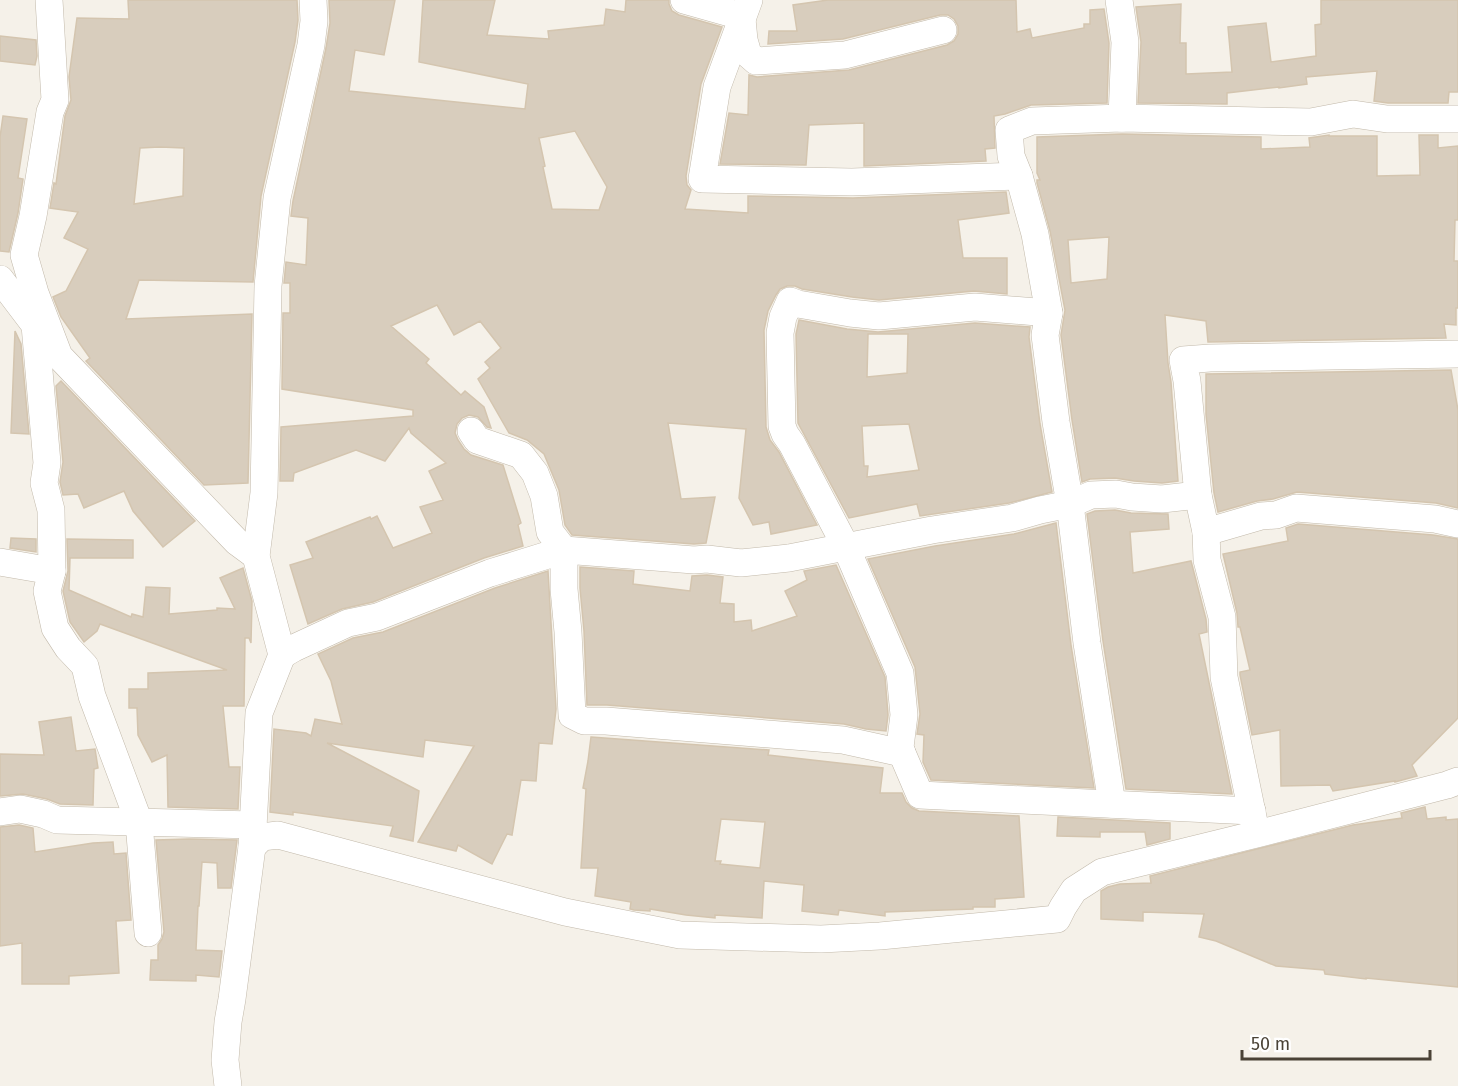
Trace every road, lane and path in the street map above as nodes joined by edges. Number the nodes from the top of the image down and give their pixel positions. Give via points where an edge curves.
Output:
1 (49, 0) edge
2 (313, 0) edge
3 (684, 0) edge
4 (1119, 0) edge
5 (746, 9) edge
6 (943, 30) dead end
7 (1122, 118) junction
8 (1458, 119) edge
9 (1019, 176) junction
10 (0, 279) edge
11 (1049, 313) junction
12 (43, 328) junction
13 (1458, 354) edge
14 (471, 431) dead end
15 (1198, 495) junction
16 (1070, 504) junction
17 (1458, 524) edge
18 (1206, 532) junction
19 (846, 547) junction
20 (564, 550) junction
21 (256, 555) junction
22 (0, 562) edge
23 (52, 571) junction
24 (282, 655) junction
25 (902, 753) junction
26 (1458, 781) edge
27 (1112, 804) junction
28 (0, 812) edge
29 (139, 822) junction
30 (1254, 823) junction
31 (252, 836) junction
32 (148, 933) dead end
33 (228, 1086) edge

1 - 12 street via 55,100 24,255
2 - 21 street via 311,45 277,198 269,275 264,493
3 - 5 street via 730,12
4 - 7 street via 1125,42
5 - 6 street via 744,40 748,54 756,61 844,55
5 - 9 street via 717,87 702,179 852,182
7 - 8 street via 1311,122 1353,114
7 - 9 street via 1032,122 1009,130 1011,156
9 - 11 street via 1035,234
10 - 12 street
11 - 16 street via 1045,335
11 - 19 street via 975,307 879,316 790,301 780,333 782,426
12 - 21 street via 59,356 237,542
12 - 23 street via 47,463 44,483 51,510
13 - 15 street via 1183,360
14 - 20 street via 477,440 521,455 535,473 544,496 550,532
15 - 16 street via 1162,499 1090,495
15 - 18 street
16 - 19 street
16 - 27 street
17 - 18 street via 1296,508
18 - 30 street via 1208,560 1222,617 1224,677
19 - 20 street via 741,563
19 - 25 street via 900,673
20 - 24 street via 490,573 377,617 348,623
20 - 25 street via 572,715 584,721 843,740
21 - 24 street
22 - 23 street
23 - 29 street via 47,591 56,628 85,666 92,696
24 - 31 street via 259,713
25 - 27 street via 920,795
26 - 30 street
27 - 30 street
28 - 29 street via 20,809 57,820
29 - 31 street
29 - 32 street
30 - 31 street via 1102,872 1074,890 1057,919 822,939 680,935 565,912 278,835
31 - 33 street via 228,1022

